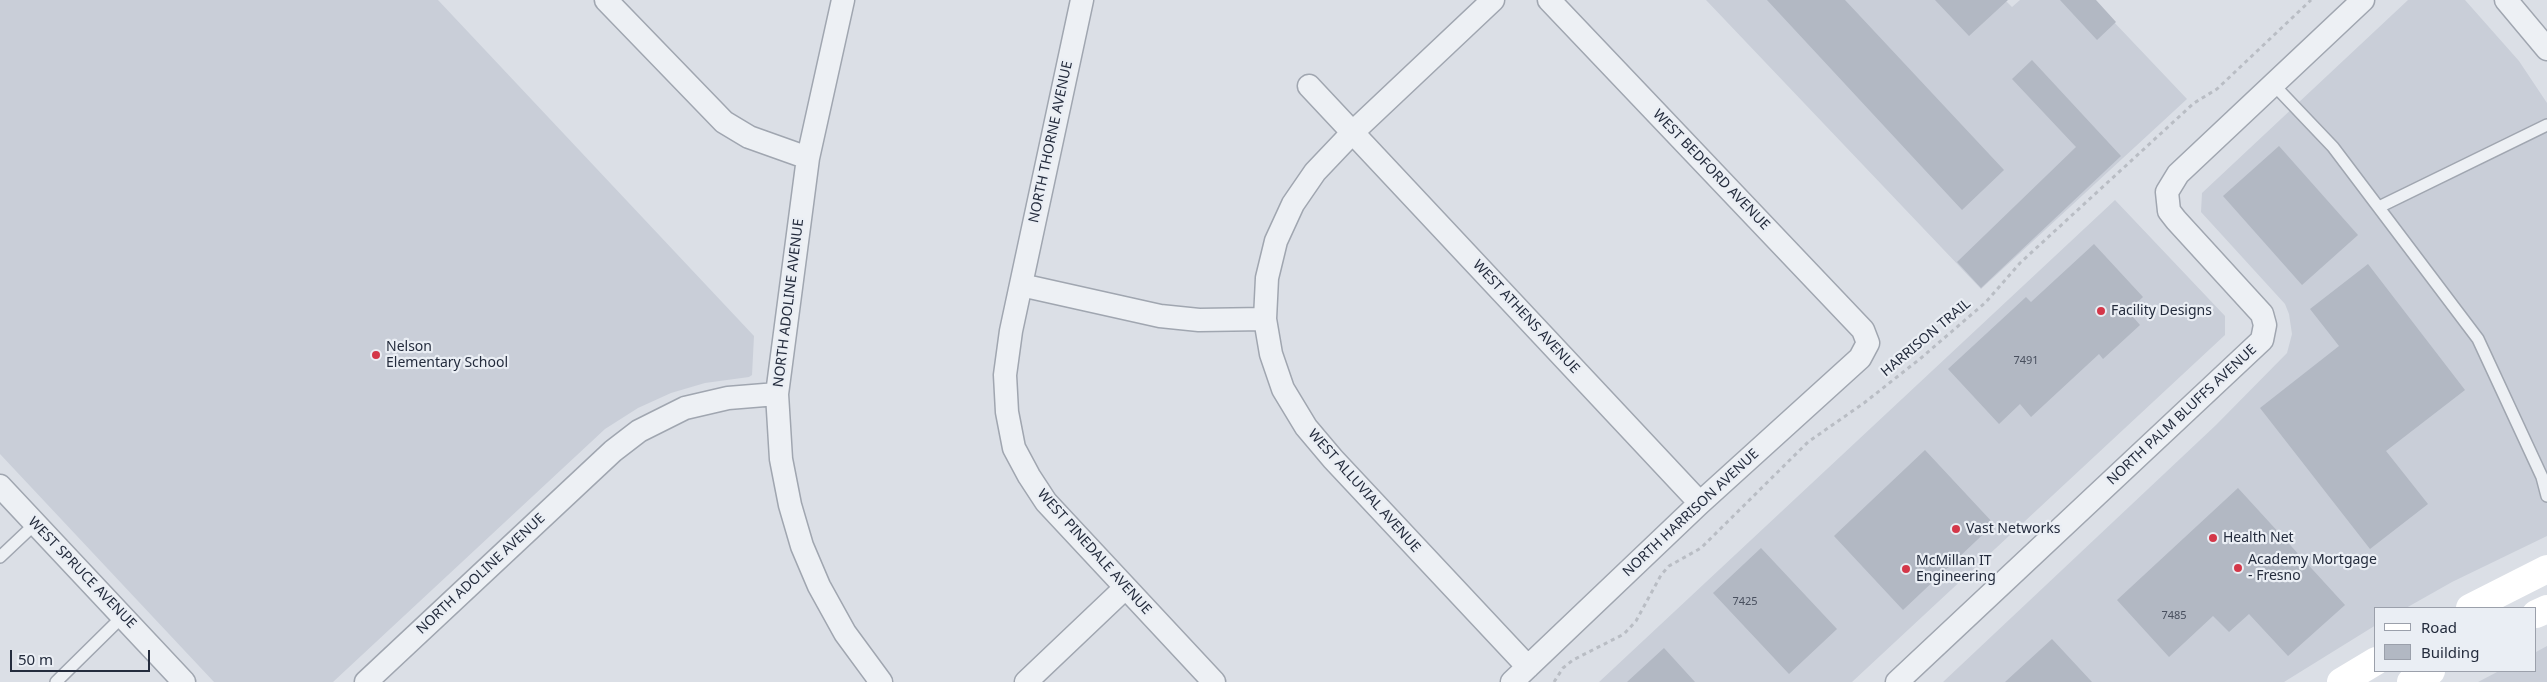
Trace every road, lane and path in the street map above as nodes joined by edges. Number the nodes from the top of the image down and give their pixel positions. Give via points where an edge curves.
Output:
1 (606, 0) edge
2 (842, 0) edge
3 (1082, 0) edge
4 (1492, 0) edge
5 (1549, 0) edge
6 (2311, 0) edge
7 (2363, 0) edge
8 (2506, 0) edge
9 (2547, 49) edge
10 (2273, 84) junction
11 (1309, 86) dead end
12 (2547, 125) edge
13 (1353, 132) junction
14 (808, 158) junction
15 (2379, 207) junction
16 (1021, 285) junction
17 (1264, 319) junction
18 (1868, 343) joint
19 (777, 394) junction
20 (0, 486) edge
21 (2547, 496) edge
22 (1700, 503) junction
23 (35, 524) junction
24 (0, 557) edge
25 (2547, 568) edge
26 (1125, 588) junction
27 (2472, 607) edge
28 (123, 616) junction
29 (2374, 662) edge
30 (2389, 672) edge
31 (2429, 672) edge
32 (1520, 674) edge
33 (56, 682) edge
34 (184, 682) edge
35 (366, 682) edge
36 (881, 682) edge
37 (1026, 682) edge
38 (1214, 682) edge
39 (1554, 682) edge
40 (1897, 682) edge
41 (2342, 682) edge
42 (2374, 682) edge
43 (2411, 682) edge

1 - 14 street via 724,122 749,137
2 - 14 street, NORTH ADOLINE AVENUE
3 - 16 street, NORTH THORNE AVENUE
4 - 13 street, WEST ALLUVIAL AVENUE
5 - 18 street, WEST BEDFORD AVENUE via 1863,330
6 - 39 path, HARRISON TRAIL via 2020,263 1986,302 1893,381 1808,442 1701,548 1670,566 1661,575 1636,622 1624,634 1573,660 1562,668
7 - 10 street, NORTH PALM BLUFFS AVENUE
8 - 9 street
10 - 15 lane via 2333,147
10 - 40 street, NORTH PALM BLUFFS AVENUE via 2178,174 2170,184 2167,201 2176,220 2257,306 2265,325 2262,340
11 - 13 street, WEST ATHENS AVENUE
12 - 15 lane
13 - 17 street, WEST ALLUVIAL AVENUE via 1315,172 1294,204 1276,241 1267,278
13 - 22 street, WEST ATHENS AVENUE
14 - 19 street, NORTH ADOLINE AVENUE
15 - 21 lane via 2478,339 2542,477
16 - 17 street via 1160,316 1199,320
16 - 26 street, WEST PINEDALE AVENUE via 1005,375 1007,412 1014,448 1046,502
17 - 32 street, WEST ALLUVIAL AVENUE via 1283,389 1306,428
18 - 22 street, NORTH HARRISON AVENUE via 1860,358
19 - 35 street, NORTH ADOLINE AVENUE via 728,398 684,408 639,431 613,451
19 - 36 street via 780,459 802,546 845,633
20 - 23 street, WEST SPRUCE AVENUE
22 - 32 street, NORTH HARRISON AVENUE
23 - 24 lane
23 - 28 street, WEST SPRUCE AVENUE
25 - 27 main road
26 - 37 street
26 - 38 street, WEST PINEDALE AVENUE
28 - 33 lane
28 - 34 street, WEST SPRUCE AVENUE
29 - 41 main road
30 - 42 main road
31 - 43 main road

